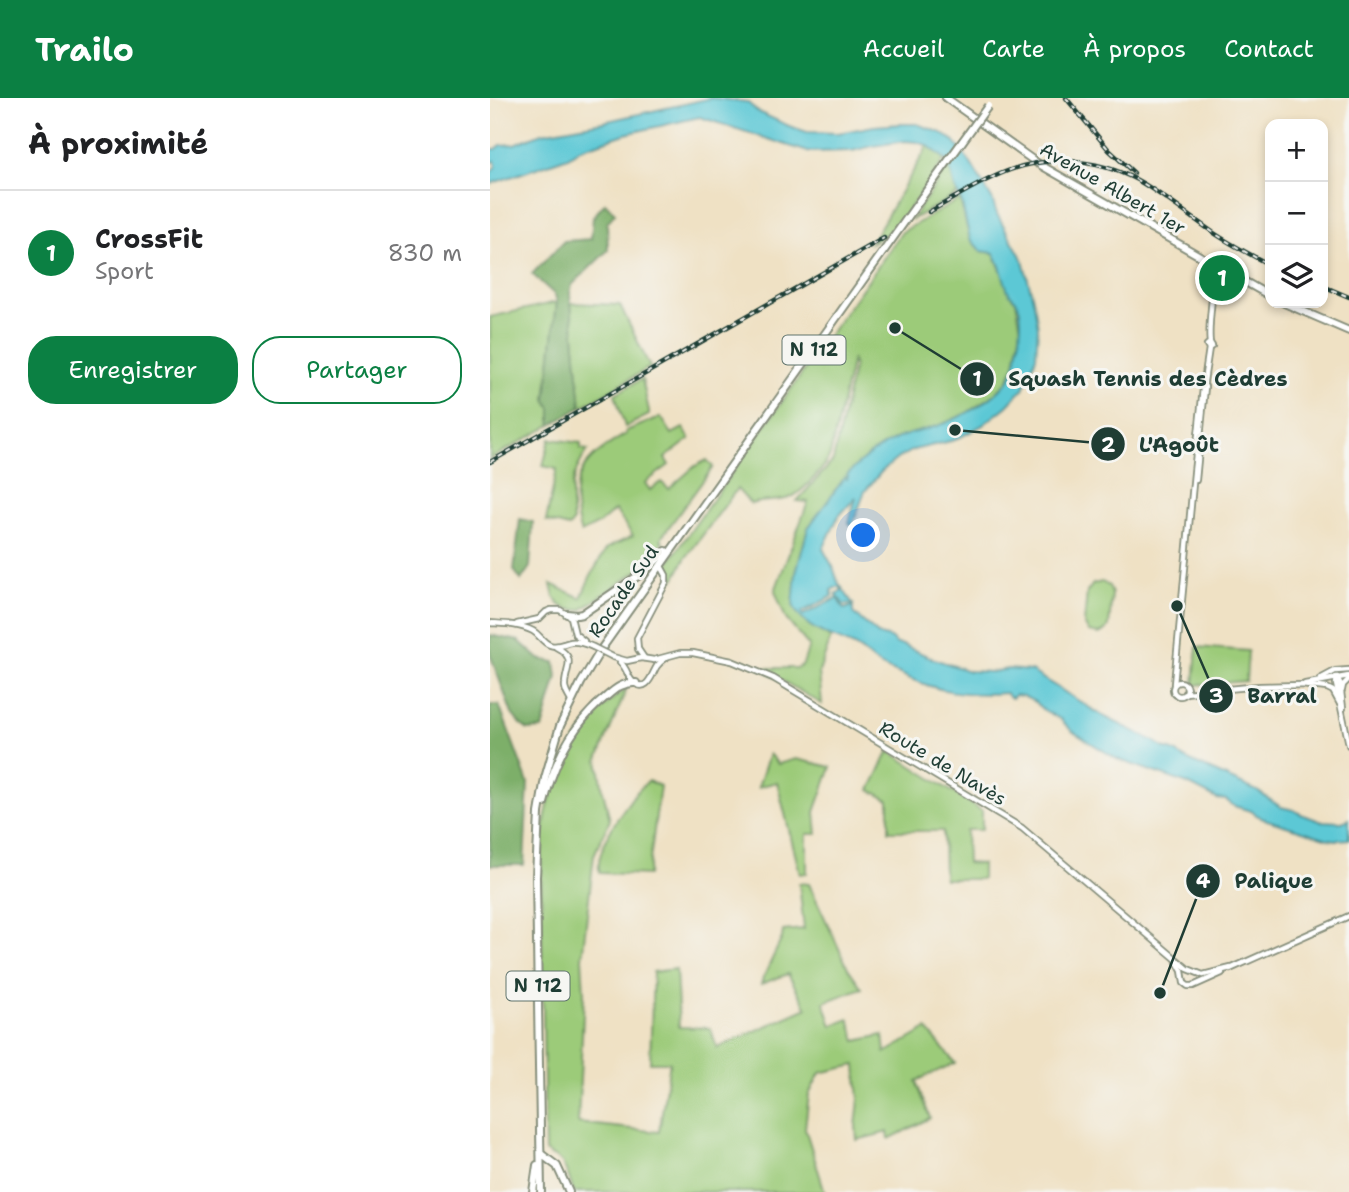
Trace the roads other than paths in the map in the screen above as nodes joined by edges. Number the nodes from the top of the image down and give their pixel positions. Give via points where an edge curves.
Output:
1 (946, 98) edge
2 (993, 98) edge
3 (1218, 267) junction
4 (1265, 293) edge
5 (1295, 308) edge
6 (1349, 331) edge
7 (701, 509) junction
8 (661, 565) junction
9 (568, 614) junction
10 (539, 620) junction
11 (490, 623) edge
12 (513, 625) junction
13 (574, 631) junction
14 (539, 635) junction
15 (566, 643) junction
16 (552, 646) junction
17 (593, 647) junction
18 (670, 656) junction
19 (613, 657) junction
20 (646, 659) junction
21 (634, 660) junction
22 (1175, 670) junction
23 (628, 671) junction
24 (654, 671) junction
25 (1349, 674) edge
26 (1328, 675) junction
27 (1337, 677) junction
28 (1316, 681) junction
29 (636, 684) junction
30 (1174, 684) junction
31 (1184, 684) junction
32 (1301, 685) junction
33 (1199, 692) junction
34 (1185, 693) junction
35 (1342, 694) junction
36 (571, 701) junction
37 (1340, 704) junction
38 (1344, 720) junction
39 (1349, 745) edge
40 (536, 864) junction
41 (1349, 916) edge
42 (1172, 955) junction
43 (1231, 968) junction
44 (1194, 972) junction
45 (1183, 977) junction
46 (1196, 984) junction
47 (540, 1096) junction
48 (541, 1154) junction
49 (533, 1192) edge
50 (541, 1192) edge
51 (569, 1192) edge

1 - 3 main road, Avenue Albert 1er via 1037,163
2 - 7 main road, Rocade Sud / N 112, bridge
3 - 4 main road, Avenue Albert 1er
3 - 22 main road
5 - 6 main road
7 - 8 main road, Rocade Sud / N 112
7 - 9 main road via 645,571 582,614
8 - 20 main road via 666,583 637,638
8 - 36 main road, Rocade Sud / N 112 via 590,665
9 - 10 main road via 551,610
9 - 13 main road
10 - 12 main road
10 - 14 main road
11 - 12 main road
12 - 14 main road
13 - 15 main road
13 - 17 main road, Route de Navès
14 - 16 main road
15 - 16 main road, Route de Navès
15 - 17 main road, Route de Navès
16 - 36 main road via 569,659 564,686
17 - 19 main road, Route de Navès, bridge
18 - 20 main road, Route de Navès
18 - 24 main road
18 - 42 main road, Route de Navès via 688,653 732,661 799,692 1022,828
19 - 21 main road, Route de Navès
19 - 23 main road, Route de Navès
20 - 21 main road, Route de Navès
20 - 24 main road
21 - 23 main road
22 - 30 main road
22 - 31 main road
23 - 29 main road, Route de Navès
24 - 29 main road via 648,682
25 - 26 main road via 1338,670
25 - 27 main road
25 - 35 main road
26 - 27 main road
26 - 28 main road
27 - 28 main road
27 - 35 main road
27 - 37 main road
28 - 32 main road
29 - 40 main road via 620,686 603,698 566,746 547,791
30 - 31 main road
30 - 34 main road via 1175,694
31 - 33 main road
31 - 34 main road
32 - 33 main road
32 - 37 main road via 1327,688
33 - 34 main road
35 - 38 main road
36 - 40 main road, Rocade Sud / N 112 via 542,788
37 - 38 main road
38 - 39 main road
40 - 47 main road, Rocade Sud / N 112
41 - 43 main road
42 - 44 main road, Route de Navès
42 - 45 main road
43 - 44 main road via 1203,975
43 - 46 main road
44 - 45 main road
44 - 46 main road
45 - 46 main road via 1188,986
47 - 48 main road, Rocade Sud / N 112
47 - 49 main road
48 - 50 main road, Rocade Sud / N 112
48 - 51 main road via 557,1166

